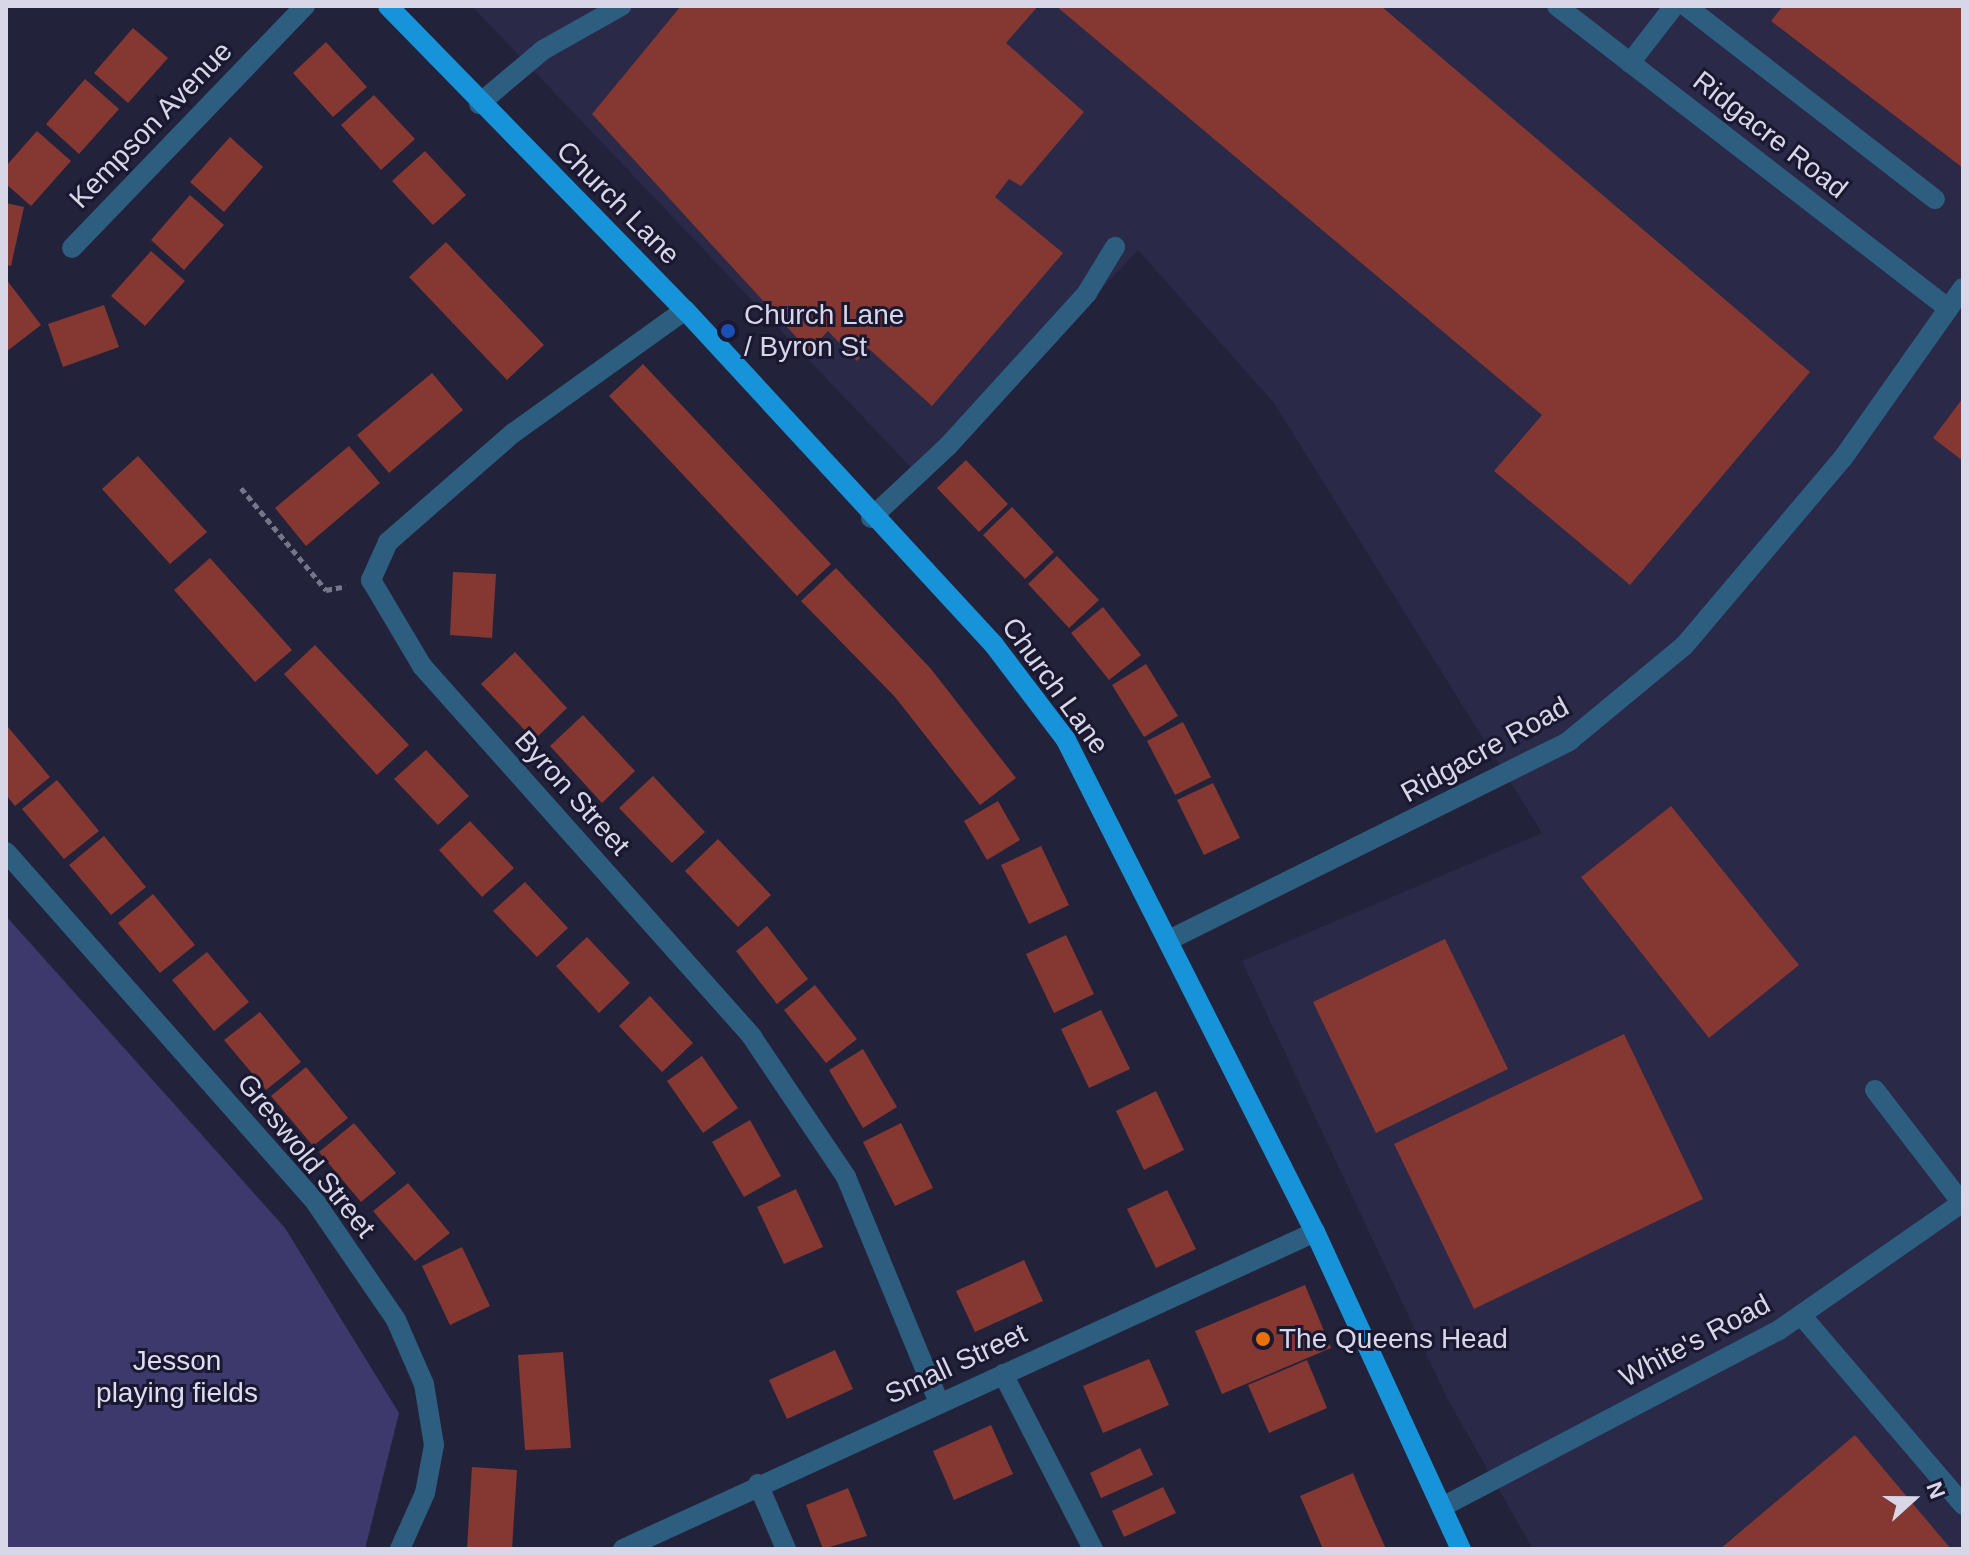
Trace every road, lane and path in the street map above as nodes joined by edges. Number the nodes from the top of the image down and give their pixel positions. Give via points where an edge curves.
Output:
1 (305, 6) edge
2 (388, 6) edge
3 (621, 6) edge
4 (1557, 6) edge
5 (1674, 6) edge
6 (1686, 6) edge
7 (1630, 63) junction
8 (479, 104) junction
9 (1935, 199) dead end
10 (1115, 247) dead end
11 (72, 248) dead end
12 (1963, 288) edge
13 (1948, 308) junction
14 (685, 310) junction
15 (241, 488) dead end
16 (871, 518) junction
17 (371, 580) junction
18 (6, 852) edge
19 (1171, 939) junction
20 (1875, 1090) dead end
21 (1962, 1203) edge
22 (1315, 1232) junction
23 (1801, 1315) junction
24 (1003, 1374) junction
25 (939, 1403) junction
26 (758, 1484) junction
27 (1963, 1505) edge
28 (1442, 1507) junction
29 (400, 1549) edge
30 (623, 1549) edge
31 (786, 1549) edge
32 (1093, 1549) edge
33 (1461, 1549) edge

1 - 11 street, Kempson Avenue
2 - 8 main road, Church Lane
3 - 8 street via 543,50
4 - 7 street, Ridgacre Road
5 - 7 street
6 - 9 street
7 - 13 street, Ridgacre Road
8 - 14 main road, Church Lane
10 - 16 street via 1087,293
12 - 13 street, Ridgacre Road
13 - 19 street, Ridgacre Road via 1843,458 1684,646 1569,741
14 - 16 main road, Church Lane
14 - 17 street via 513,433 388,542
15 - 17 path via 326,590
16 - 19 main road, Church Lane via 994,645 1066,740
17 - 25 street, Byron Street via 422,666 752,1037 846,1177
18 - 29 street, Greswold Street via 316,1203 396,1320 424,1384 434,1445 425,1493
19 - 22 main road, Church Lane
20 - 21 street, White's Road
21 - 23 street, White's Road
22 - 24 street, Small Street
22 - 28 main road, Church Lane
23 - 27 street
23 - 28 street, White's Road
24 - 25 street, Small Street
24 - 32 street
25 - 26 street, Small Street
26 - 30 street, Small Street
26 - 31 street
28 - 33 main road, Church Lane

